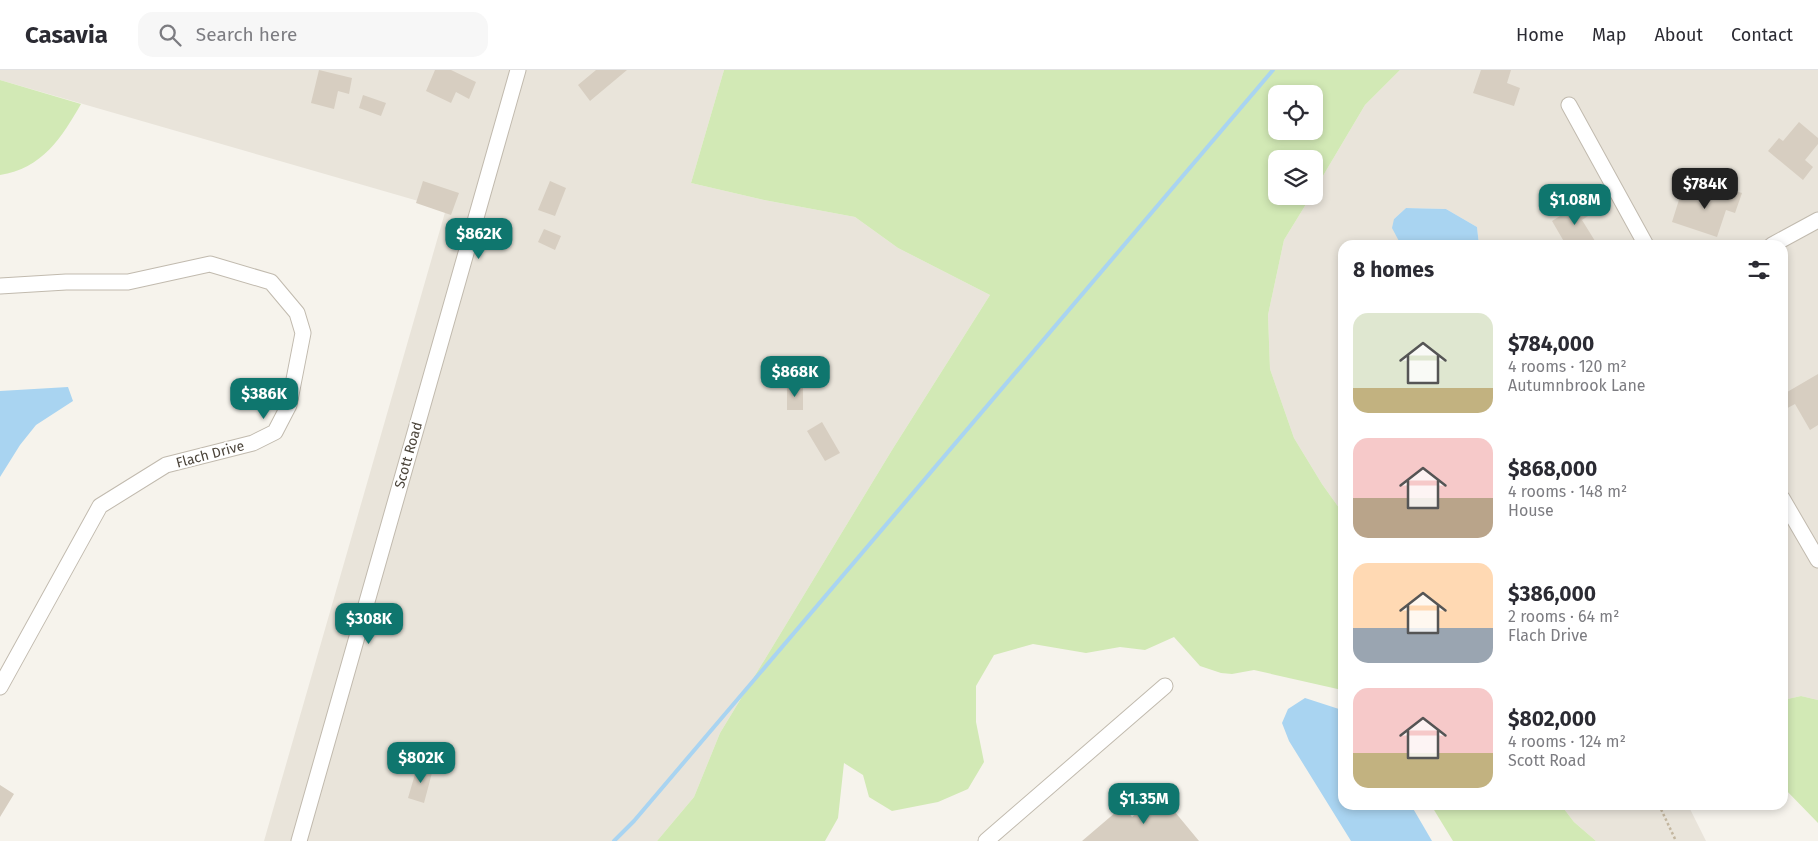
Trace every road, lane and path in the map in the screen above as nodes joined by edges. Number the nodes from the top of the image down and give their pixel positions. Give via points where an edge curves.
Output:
1 (518, 70) edge
2 (1569, 105) dead end
3 (1818, 220) edge
4 (1643, 240) edge
5 (1781, 240) edge
6 (0, 286) edge
7 (1788, 508) edge
8 (1818, 560) edge
9 (1165, 686) dead end
10 (0, 687) edge
11 (1661, 810) edge
12 (299, 841) edge
13 (986, 841) edge
14 (1676, 841) edge

1 - 12 street, Scott Road
2 - 4 street
3 - 5 street
6 - 10 street, Flach Drive via 128,282 210,264 271,282 297,313 303,333 289,405 275,432 252,443 166,465 100,506
7 - 8 street
9 - 13 street
11 - 14 path

